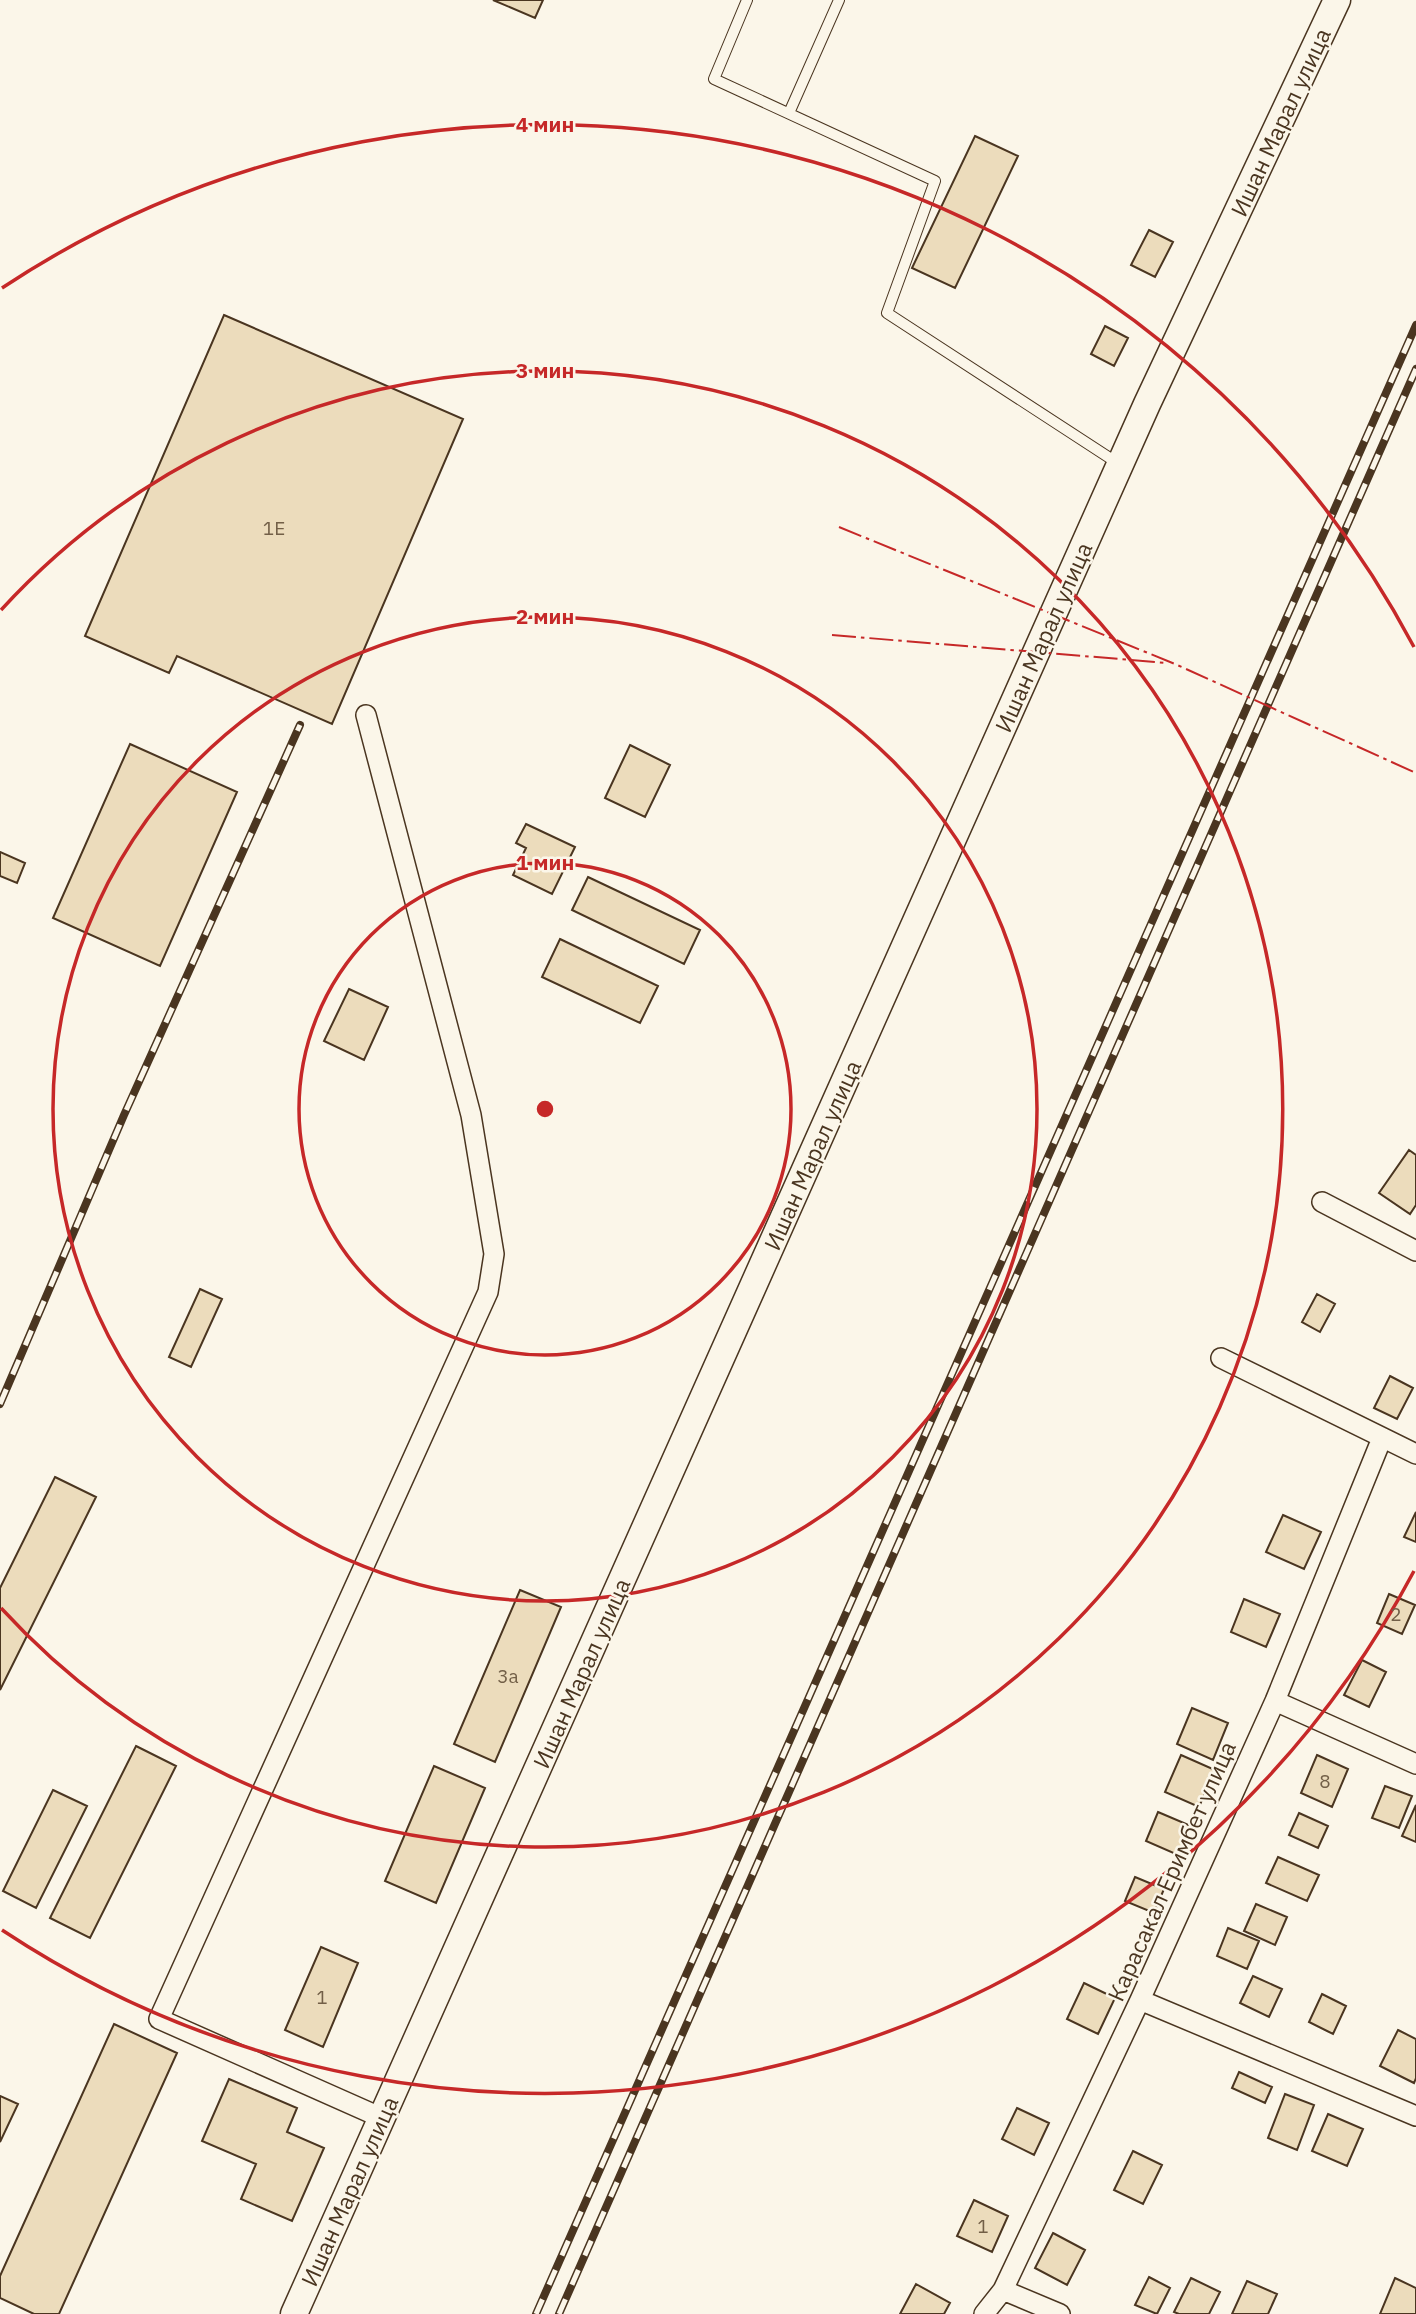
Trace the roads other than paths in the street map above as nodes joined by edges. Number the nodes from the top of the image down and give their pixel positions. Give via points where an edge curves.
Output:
1 (747, 0) edge
2 (839, 0) edge
3 (1337, 0) edge
4 (789, 113) junction
5 (1120, 465) junction
6 (366, 715) dead end
7 (1322, 1202) dead end
8 (1416, 1251) edge
9 (1222, 1358) dead end
10 (1382, 1438) junction
11 (1416, 1454) edge
12 (1275, 1701) junction
13 (1416, 1764) edge
14 (1140, 2000) junction
15 (1416, 2116) edge
16 (382, 2118) junction
17 (1003, 2290) junction
18 (294, 2314) edge
19 (984, 2314) edge
20 (1060, 2314) edge

1 - 4 lane via 714,79
2 - 4 lane
3 - 5 main road, Ишан Марал улица
4 - 5 lane via 935,181 887,313
5 - 16 main road, Ишан Марал улица
6 - 16 street via 471,1115 494,1254 488,1292 159,2019
7 - 8 street
9 - 10 street
10 - 11 street
10 - 12 street, Карасакал Еримбет улица
12 - 13 street
12 - 14 street, Карасакал Еримбет улица
14 - 15 street
14 - 17 street, Карасакал Еримбет улица
16 - 18 main road, Ишан Марал улица
17 - 19 street, Карасакал Еримбет улица
17 - 20 street

